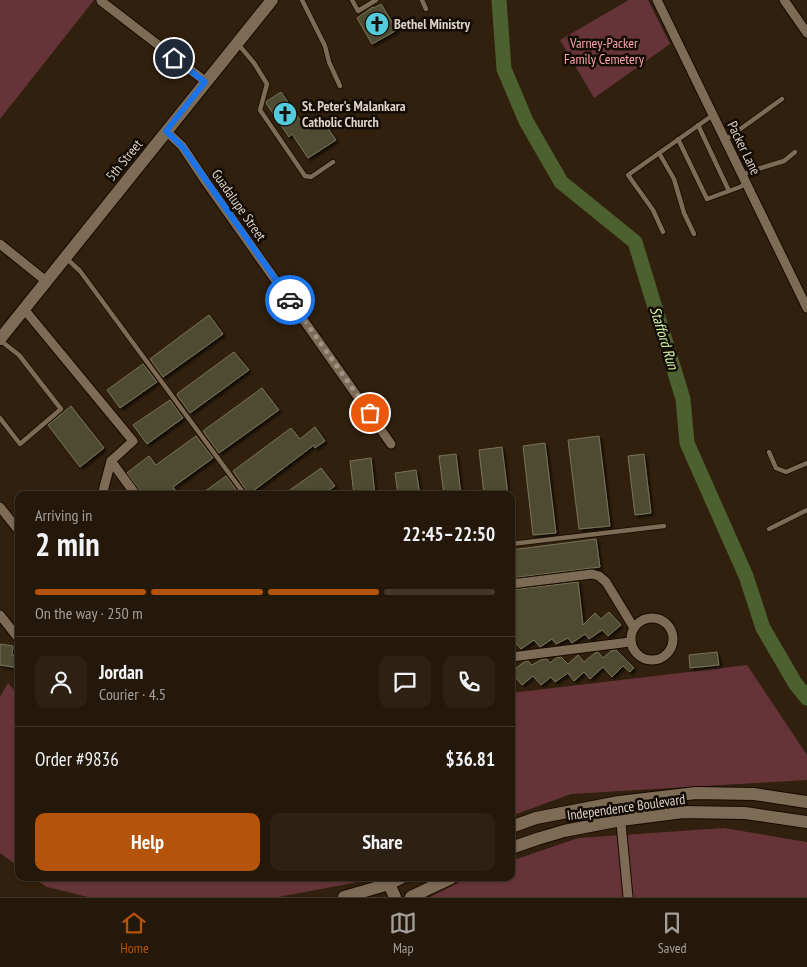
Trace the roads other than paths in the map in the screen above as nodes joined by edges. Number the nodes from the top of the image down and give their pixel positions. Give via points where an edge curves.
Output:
1 (272, 0) edge
2 (302, 0) edge
3 (352, 0) edge
4 (376, 0) edge
5 (422, 0) edge
6 (657, 0) edge
7 (784, 0) edge
8 (101, 1) edge
9 (426, 9) dead end
10 (807, 33) edge
11 (237, 43) junction
12 (205, 82) junction
13 (340, 86) dead end
14 (782, 99) dead end
15 (712, 115) junction
16 (698, 125) junction
17 (166, 131) junction
18 (678, 139) junction
19 (725, 140) junction
20 (795, 152) dead end
21 (659, 153) junction
22 (333, 162) dead end
23 (744, 179) junction
24 (729, 191) junction
25 (663, 232) dead end
26 (694, 234) dead end
27 (0, 244) edge
28 (65, 258) junction
29 (46, 281) junction
30 (807, 308) edge
31 (24, 309) junction
32 (0, 339) edge
33 (0, 418) edge
34 (391, 444) dead end
35 (768, 452) dead end
36 (111, 461) junction
37 (807, 463) edge
38 (103, 491) edge
39 (133, 491) edge
40 (242, 491) edge
41 (0, 507) edge
42 (807, 510) edge
43 (15, 526) edge
44 (664, 526) dead end
45 (768, 529) dead end
46 (515, 544) edge
47 (515, 584) edge
48 (0, 615) edge
49 (634, 628) junction
50 (15, 634) edge
51 (630, 642) junction
52 (515, 656) edge
53 (619, 802) junction
54 (807, 802) edge
55 (621, 820) junction
56 (807, 822) edge
57 (515, 826) edge
58 (515, 846) edge
59 (395, 881) edge
60 (445, 881) edge
61 (389, 884) junction
62 (344, 897) edge
63 (395, 897) edge
64 (411, 897) edge
65 (628, 897) edge

1 - 11 main road, 5th Street
2 - 13 lane
3 - 4 lane via 358,11
5 - 9 lane
6 - 15 street, Packer Lane
7 - 10 street
8 - 12 street
11 - 12 main road, 5th Street
11 - 22 lane via 267,84 260,110 305,176 311,177
12 - 17 main road, 5th Street
14 - 19 lane
15 - 16 lane
15 - 19 street, Packer Lane
16 - 18 lane
16 - 24 lane
17 - 28 main road, 5th Street
17 - 34 street, Guadalupe Street via 182,146
18 - 21 lane
18 - 24 lane via 707,199
19 - 23 street, Packer Lane
20 - 23 lane via 784,161 751,171
21 - 25 lane via 628,175 653,210
21 - 26 lane via 674,179
23 - 24 lane
23 - 30 street, Packer Lane
27 - 29 street
28 - 29 main road, 5th Street
28 - 40 lane via 80,271
29 - 31 main road, 5th Street
31 - 32 main road, 5th Street
31 - 36 street via 133,441
32 - 33 lane via 19,354 61,409 20,444
35 - 37 lane via 776,468 786,472
36 - 38 street
36 - 39 street
41 - 43 street
42 - 45 lane
44 - 46 lane
47 - 49 street via 592,574 599,576
48 - 50 street
49 - 51 street
49 - 51 street via 650,618 661,619 670,626 674,637 672,648 665,657 654,661 643,659 634,652
51 - 52 street
53 - 54 main road, Independence Boulevard via 696,793 754,794
53 - 55 street
53 - 57 main road, Independence Boulevard via 536,818
55 - 56 main road, Independence Boulevard via 683,812 745,813
55 - 58 main road, Independence Boulevard via 564,831
55 - 65 street
59 - 61 main road
60 - 64 main road
61 - 62 main road
61 - 63 main road

